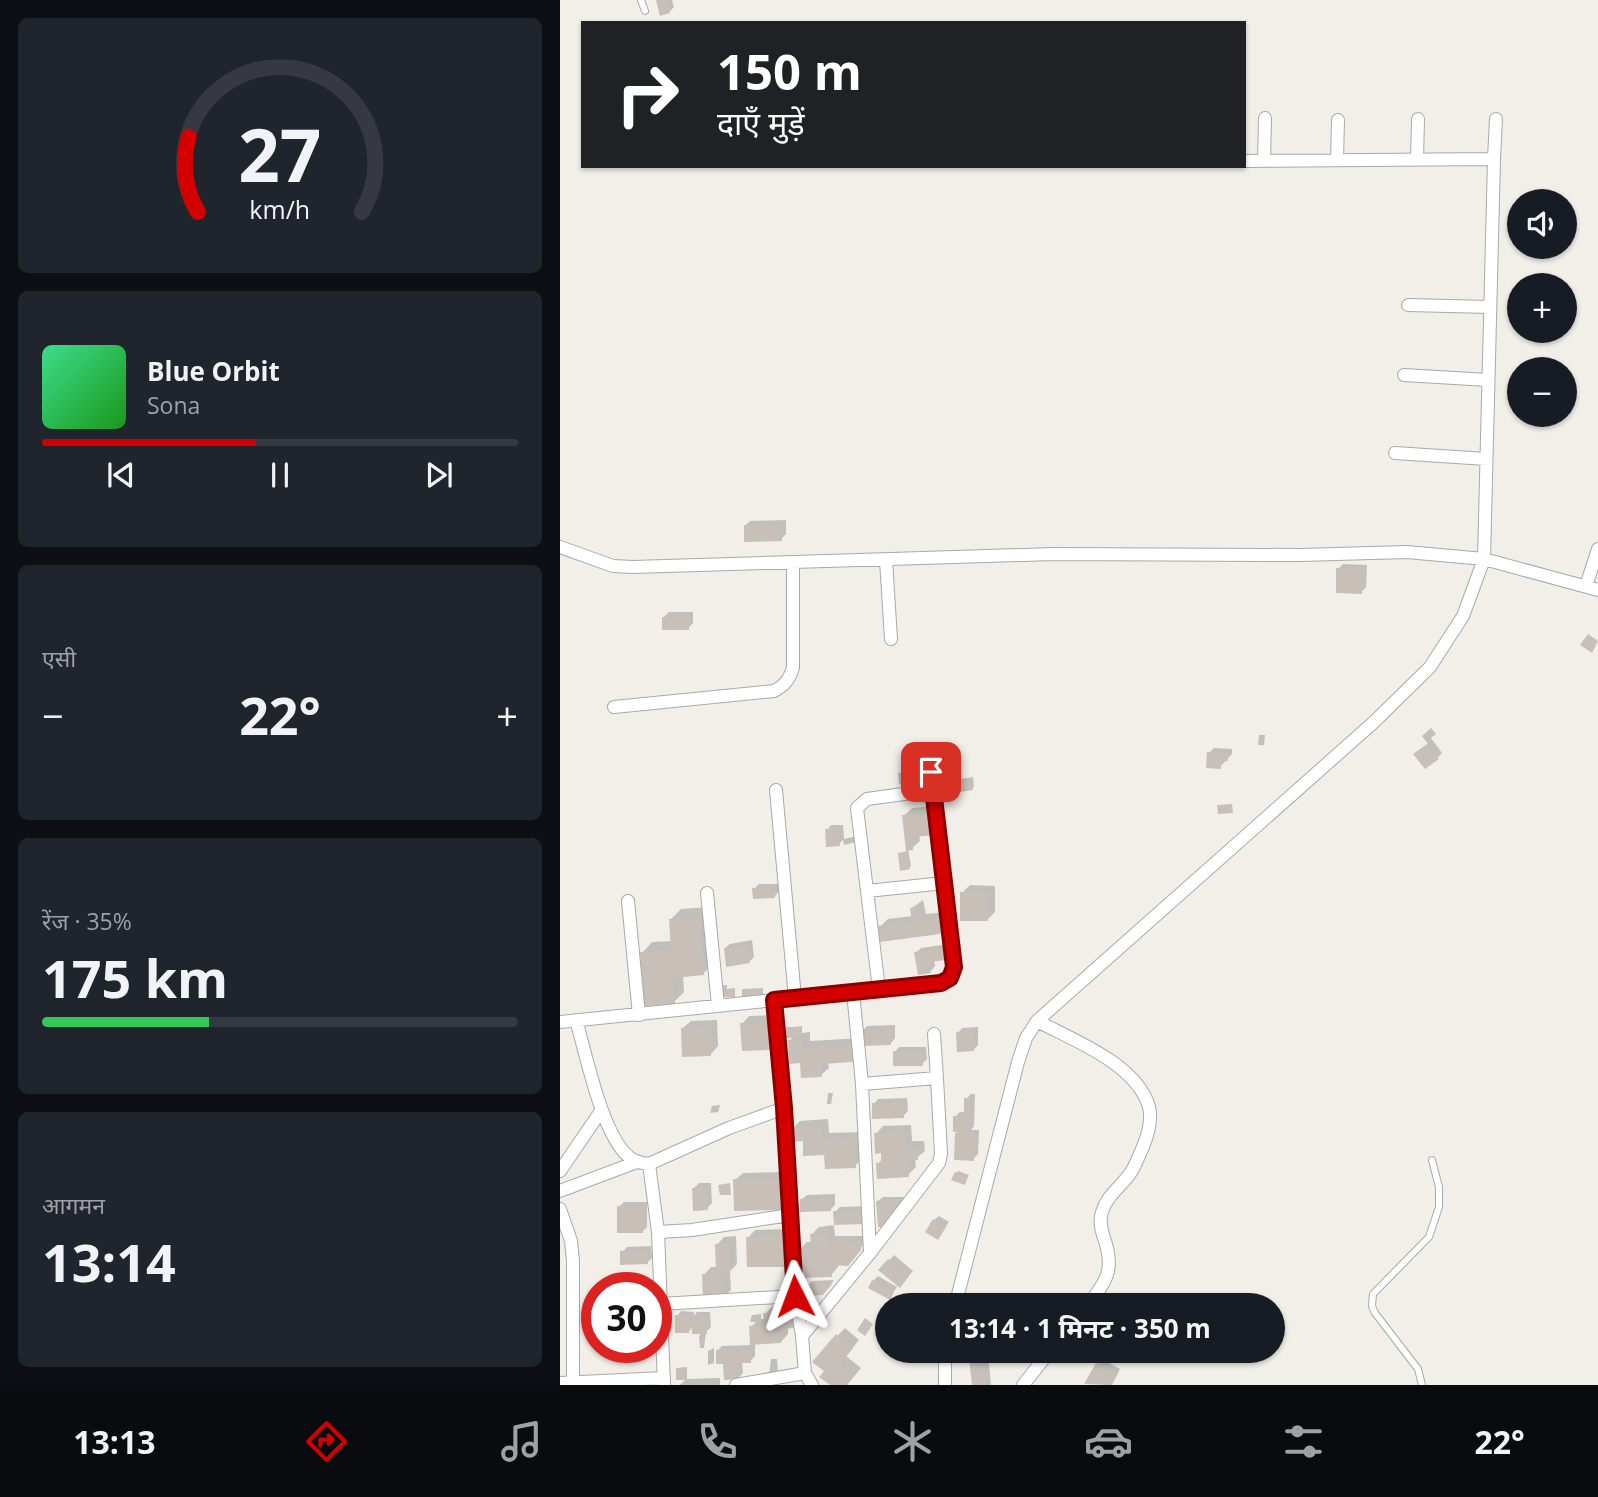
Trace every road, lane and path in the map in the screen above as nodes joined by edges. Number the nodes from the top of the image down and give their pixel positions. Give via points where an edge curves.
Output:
1 (641, 0) edge
2 (645, 11) dead end
3 (1265, 118) dead end
4 (1418, 119) dead end
5 (1496, 119) dead end
6 (1338, 120) dead end
7 (1417, 159) junction
8 (1494, 159) junction
9 (1264, 160) junction
10 (1337, 160) junction
11 (1246, 161) edge
12 (1408, 305) dead end
13 (1490, 307) junction
14 (1404, 375) dead end
15 (1488, 380) junction
16 (1395, 453) dead end
17 (1486, 459) junction
18 (560, 547) edge
19 (1598, 549) edge
20 (1484, 559) junction
21 (886, 560) junction
22 (793, 562) junction
23 (1592, 588) edge
24 (891, 639) dead end
25 (614, 707) dead end
26 (931, 772) dead end
27 (776, 790) dead end
28 (933, 790) junction
29 (944, 883) junction
30 (867, 891) junction
31 (707, 892) dead end
32 (628, 901) dead end
33 (879, 989) junction
34 (853, 992) junction
35 (795, 998) junction
36 (774, 1000) junction
37 (718, 1006) junction
38 (639, 1015) junction
39 (576, 1020) junction
40 (1037, 1021) junction
41 (560, 1022) edge
42 (934, 1034) dead end
43 (937, 1078) junction
44 (862, 1084) junction
45 (784, 1108) junction
46 (601, 1111) junction
47 (1432, 1160) dead end
48 (643, 1163) junction
49 (560, 1171) edge
50 (560, 1191) edge
51 (560, 1209) edge
52 (790, 1215) junction
53 (658, 1232) junction
54 (870, 1253) junction
55 (660, 1272) edge
56 (958, 1293) edge
57 (1096, 1293) edge
58 (795, 1296) junction
59 (672, 1303) edge
60 (802, 1336) junction
61 (663, 1363) edge
62 (945, 1363) edge
63 (1040, 1363) edge
64 (805, 1373) junction
65 (566, 1382) edge
66 (664, 1382) edge
67 (736, 1385) edge
68 (812, 1385) edge
69 (945, 1385) edge
70 (1023, 1385) edge
71 (1422, 1385) edge

1 - 2 lane
3 - 9 street
4 - 7 street
5 - 8 street
6 - 10 street
7 - 8 street
7 - 10 street
8 - 13 street
9 - 10 street
9 - 11 street
12 - 13 street
13 - 15 street
14 - 15 street
15 - 17 street
16 - 17 street
17 - 20 street
18 - 22 street via 613,566
19 - 23 street
20 - 21 street via 1407,552
20 - 23 street
20 - 40 street via 1463,616 1430,667
21 - 22 street
21 - 24 street
22 - 25 street via 793,668 784,686 774,691
26 - 28 street
27 - 35 street
28 - 29 street
28 - 30 street via 867,799 857,807
29 - 30 street
29 - 33 street via 954,967 950,978 941,983
30 - 33 street
31 - 37 street
32 - 38 street
33 - 34 street
34 - 35 street
34 - 44 street
35 - 36 street
36 - 37 street
36 - 45 street
37 - 38 street
38 - 39 street
39 - 41 street
39 - 46 street
40 - 56 street via 1018,1062
40 - 57 street via 1114,1062 1139,1086 1149,1108 1146,1139 1132,1171 1103,1206 1100,1228 1110,1262 1106,1280
42 - 43 street
43 - 44 street
43 - 54 street via 939,1163
44 - 54 street
45 - 48 street
45 - 52 street
46 - 48 street via 628,1157
46 - 49 street
47 - 71 lane via 1438,1207 1429,1237 1373,1294 1372,1306 1418,1369
48 - 50 street
48 - 53 street
51 - 65 street via 573,1261
52 - 53 street
52 - 58 street
53 - 55 street
54 - 60 street
58 - 59 street
58 - 60 street
60 - 64 street
61 - 66 street
62 - 69 street
63 - 70 street
64 - 67 street
64 - 68 street
65 - 66 street

